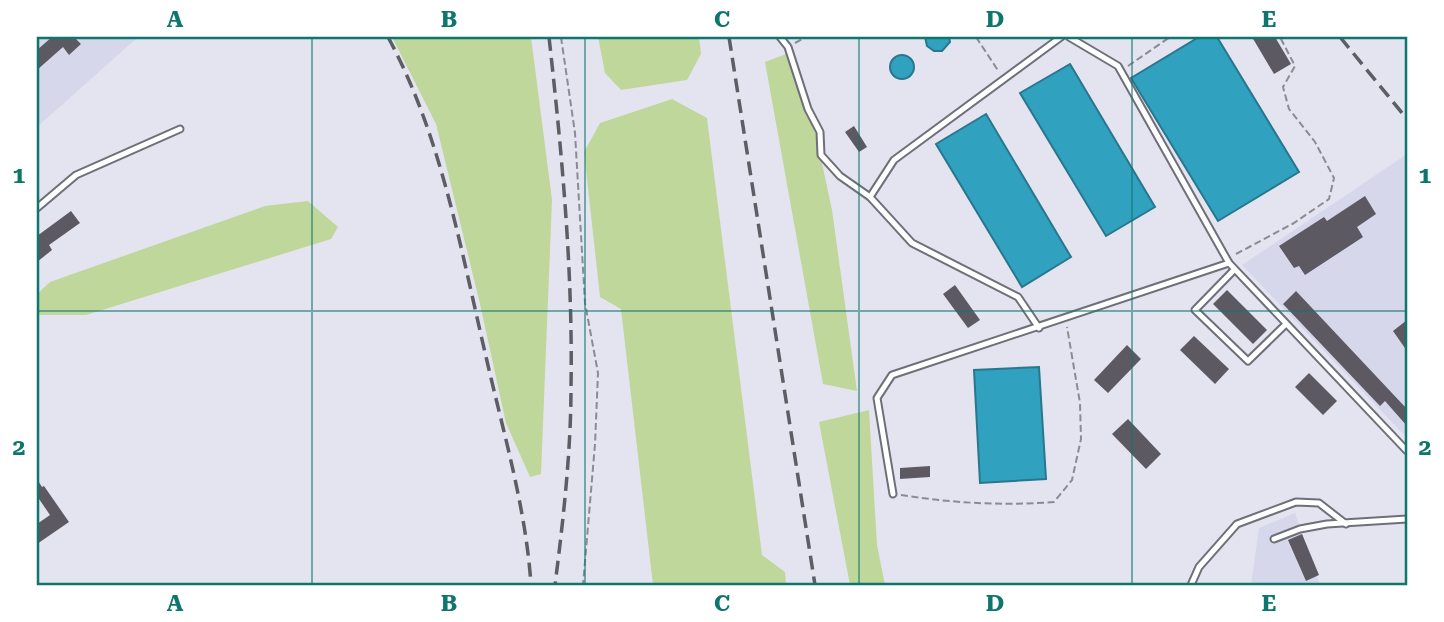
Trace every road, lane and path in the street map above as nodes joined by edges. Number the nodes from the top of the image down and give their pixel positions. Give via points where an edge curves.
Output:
1 (561, 37) edge
2 (780, 37) edge
3 (806, 37) edge
4 (976, 37) edge
5 (1061, 37) edge
6 (1069, 37) edge
7 (1170, 37) edge
8 (1280, 37) edge
9 (788, 47) junction
10 (1121, 71) junction
11 (1004, 79) junction
12 (180, 129) dead end
13 (870, 197) junction
14 (37, 208) edge
15 (1227, 262) junction
16 (1234, 270) junction
17 (1065, 319) junction
18 (1286, 324) junction
19 (1039, 328) junction
20 (1407, 451) edge
21 (893, 494) joint
22 (1407, 519) edge
23 (1346, 523) junction
24 (1273, 539) dead end
25 (583, 585) edge
26 (1191, 585) edge

1 - 25 path via 575,133 585,303 598,373
2 - 9 lane
3 - 9 path
4 - 11 path
5 - 11 lane
6 - 10 lane
7 - 10 path
8 - 15 path via 1295,66 1283,87 1289,109 1315,142 1334,178 1328,199
9 - 13 lane via 820,132 821,155 840,176
10 - 15 lane
11 - 13 lane via 894,160
12 - 14 lane via 76,175
13 - 19 lane via 912,243 1018,297
15 - 16 lane
15 - 17 lane
16 - 18 lane
16 - 18 lane via 1195,310 1248,361
17 - 19 lane
17 - 21 path via 1077,378 1081,439 1072,480 1054,502 1013,505
18 - 20 lane
19 - 21 lane via 892,375 877,398
22 - 23 lane
23 - 24 lane via 1300,528
23 - 26 lane via 1319,503 1296,502 1237,524 1199,568

